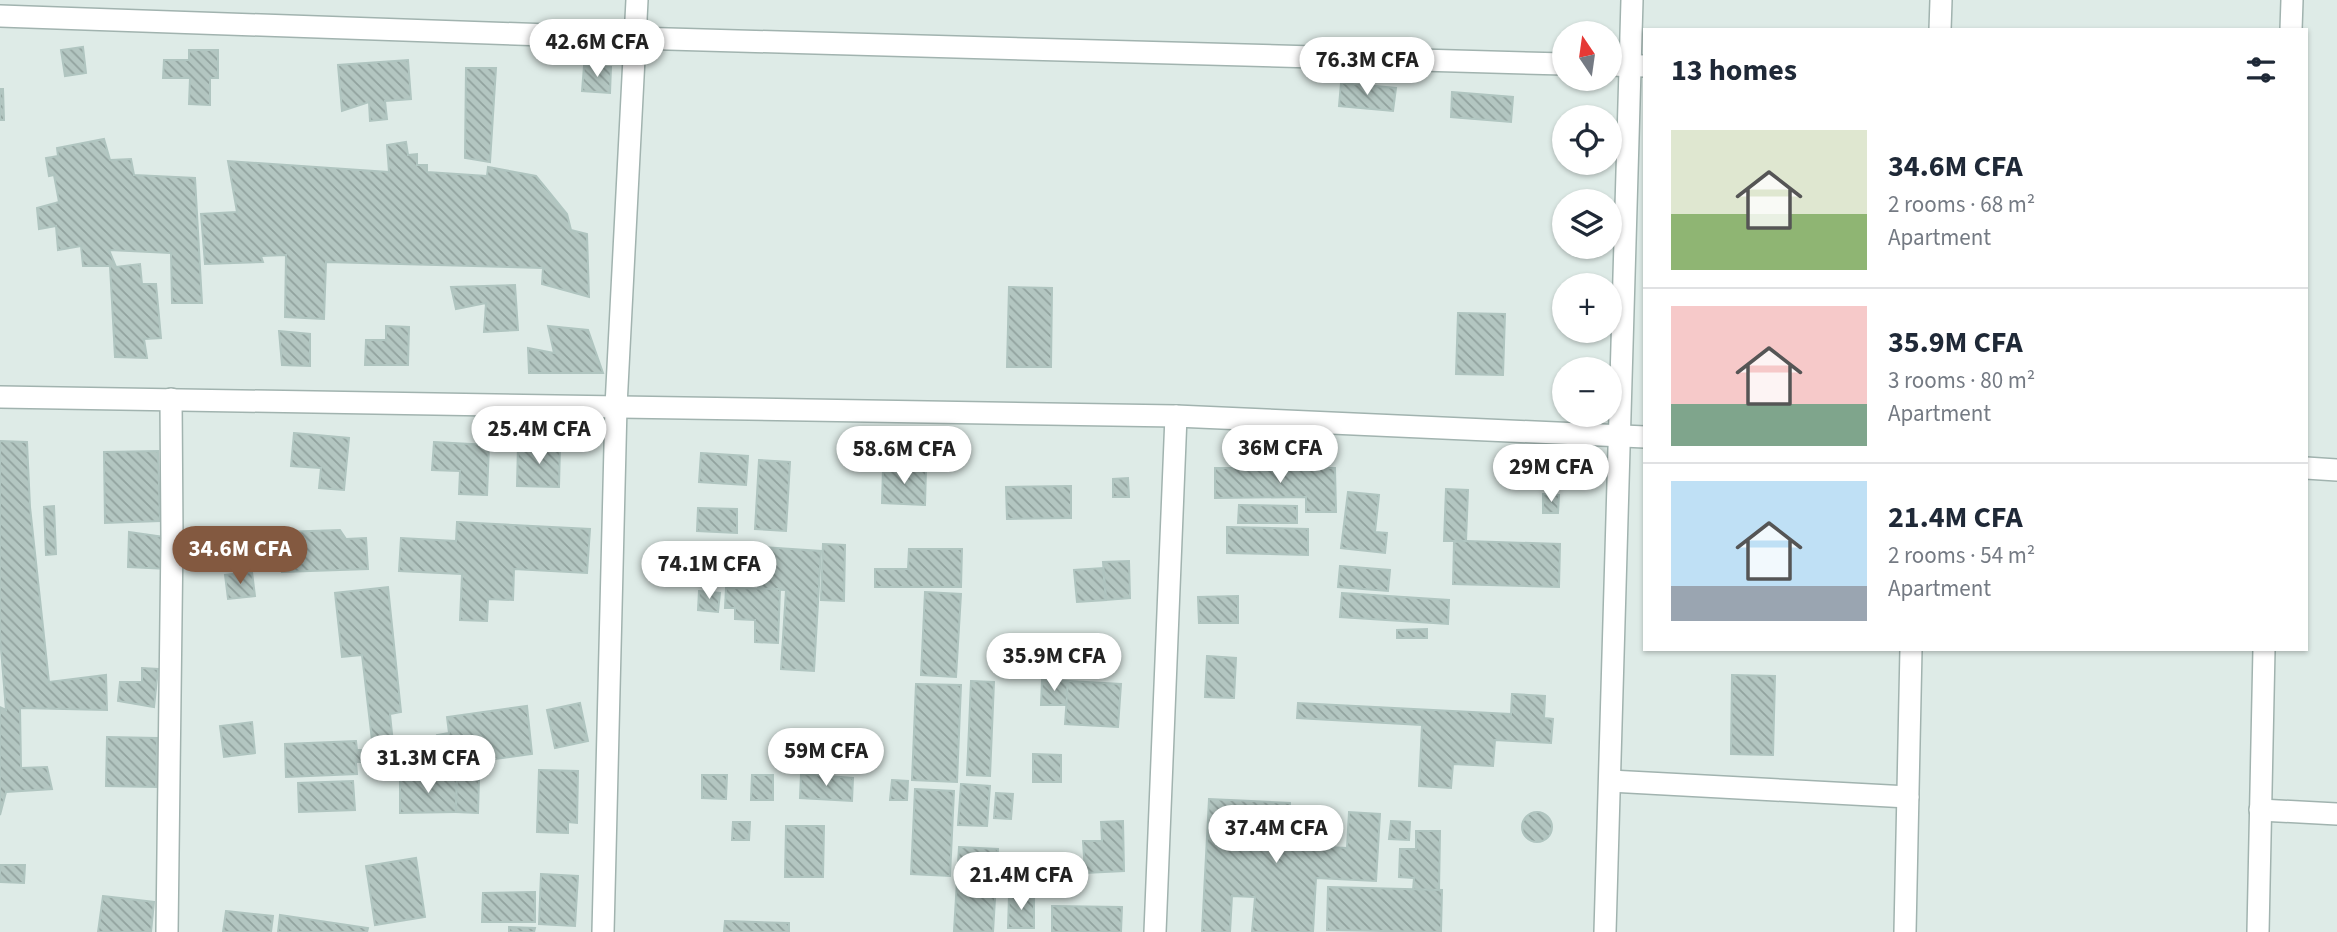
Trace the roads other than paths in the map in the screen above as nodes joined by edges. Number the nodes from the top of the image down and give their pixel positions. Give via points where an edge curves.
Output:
1 (637, 0) edge
2 (1632, 0) edge
3 (1941, 0) edge
4 (2292, 0) edge
5 (0, 16) edge
6 (1940, 28) edge
7 (2291, 28) edge
8 (634, 38) junction
9 (1552, 64) edge
10 (1638, 66) edge
11 (0, 397) edge
12 (171, 399) junction
13 (616, 406) junction
14 (1175, 416) junction
15 (1621, 436) junction
16 (1643, 437) edge
17 (2308, 468) edge
18 (2337, 470) edge
19 (1911, 651) edge
20 (2264, 651) edge
21 (1610, 781) junction
22 (1908, 797) junction
23 (2260, 810) junction
24 (2337, 814) edge
25 (167, 932) edge
26 (603, 932) edge
27 (1155, 932) edge
28 (1605, 932) edge
29 (1905, 932) edge
30 (2258, 932) edge

1 - 8 street
2 - 10 street
3 - 6 street
4 - 7 street
5 - 8 street
8 - 9 street
8 - 13 street
10 - 15 street
11 - 12 street
12 - 13 street
12 - 25 street
13 - 14 street
13 - 26 street
14 - 15 street
14 - 27 street
15 - 16 street
15 - 21 street
17 - 18 street
19 - 22 street
20 - 23 street
21 - 22 street
21 - 28 street
22 - 29 street
23 - 24 street
23 - 30 street

